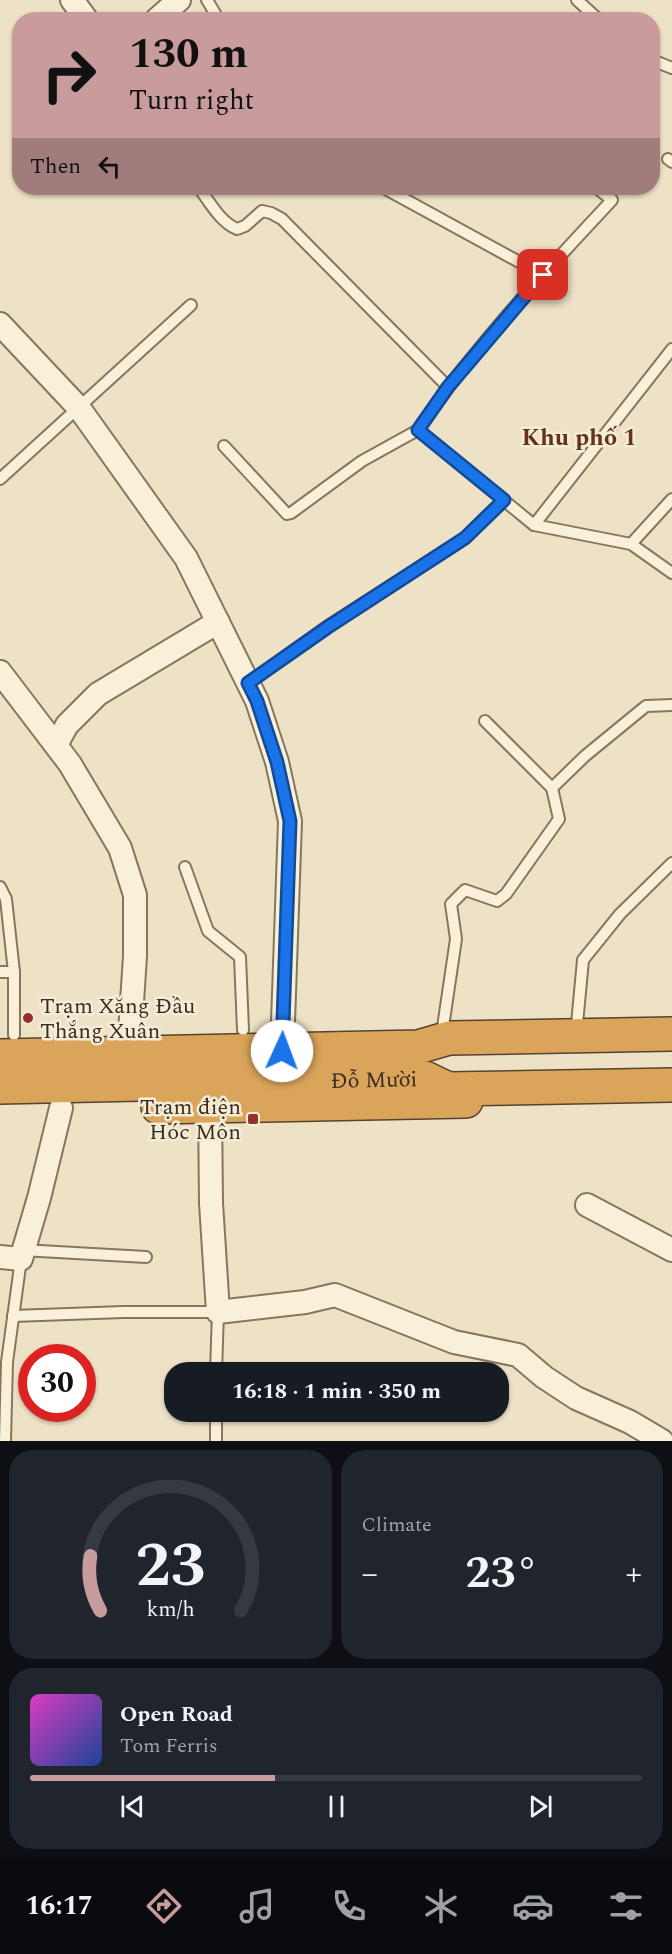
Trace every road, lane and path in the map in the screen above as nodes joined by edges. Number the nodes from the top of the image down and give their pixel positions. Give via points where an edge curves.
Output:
1 (178, 0) edge
2 (577, 0) edge
3 (165, 12) edge
4 (590, 12) edge
5 (205, 195) edge
6 (397, 195) edge
7 (606, 195) edge
8 (543, 275) junction
9 (191, 305) dead end
10 (0, 324) edge
11 (672, 349) edge
12 (448, 387) junction
13 (79, 408) junction
14 (418, 430) junction
15 (224, 446) dead end
16 (0, 479) edge
17 (672, 499) edge
18 (504, 500) junction
19 (534, 525) junction
20 (632, 544) junction
21 (672, 573) edge
22 (218, 622) junction
23 (0, 672) edge
24 (248, 683) junction
25 (672, 705) edge
26 (485, 721) dead end
27 (56, 746) junction
28 (552, 788) junction
29 (672, 863) edge
30 (185, 867) dead end
31 (0, 887) edge
32 (0, 972) edge
33 (14, 972) junction
34 (672, 1023) edge
35 (578, 1024) junction
36 (442, 1027) junction
37 (243, 1030) junction
38 (130, 1033) junction
39 (672, 1034) edge
40 (283, 1040) junction
41 (5, 1042) edge
42 (672, 1085) edge
43 (0, 1087) edge
44 (672, 1097) edge
45 (210, 1106) junction
46 (61, 1108) junction
47 (0, 1109) edge
48 (587, 1205) dead end
49 (672, 1250) edge
50 (14, 1255) edge
51 (146, 1257) dead end
52 (218, 1312) junction
53 (14, 1316) junction
54 (216, 1362) edge
55 (216, 1422) edge
56 (4, 1441) edge
57 (216, 1441) edge
58 (662, 1441) edge

1 - 3 street
2 - 4 lane
5 - 12 lane via 237,229 262,211 282,219
6 - 8 lane
7 - 8 lane via 612,200
8 - 12 lane
9 - 13 lane
10 - 13 street
11 - 19 lane
12 - 14 lane
13 - 16 lane
13 - 22 street via 186,558
14 - 15 lane via 362,461 287,514
14 - 18 lane
17 - 20 lane
18 - 19 lane
18 - 24 lane via 465,538
19 - 20 lane
20 - 21 lane
22 - 24 street
22 - 27 street via 98,694 67,725
23 - 27 street
24 - 40 street via 277,762 290,821
25 - 28 lane via 646,706
26 - 28 lane
27 - 38 street via 120,849 135,896
28 - 36 lane via 559,819 506,894 497,901 465,890 451,904 456,939
29 - 35 lane via 621,914 583,960
30 - 37 lane via 208,931 240,957
31 - 33 lane via 6,899
32 - 33 lane
33 - 41 lane
34 - 35 highway, Đỗ Mười
35 - 36 highway, Đỗ Mười
36 - 40 highway, Đỗ Mười
37 - 38 highway, Đỗ Mười
37 - 40 highway, Đỗ Mười
38 - 41 highway, Đỗ Mười
39 - 40 highway, Đỗ Mười via 449,1038 418,1047
40 - 41 highway, Đỗ Mười
42 - 43 highway, Đỗ Mười via 448,1089 425,1078
44 - 45 highway, Đỗ Mười
45 - 46 highway, Đỗ Mười
45 - 52 street
46 - 47 highway, Đỗ Mười
46 - 50 street via 39,1198
48 - 49 street
50 - 51 lane
50 - 53 lane
52 - 53 lane
52 - 54 lane
52 - 58 street via 336,1295 454,1342 518,1355 576,1398
53 - 56 lane via 7,1362
55 - 57 lane

